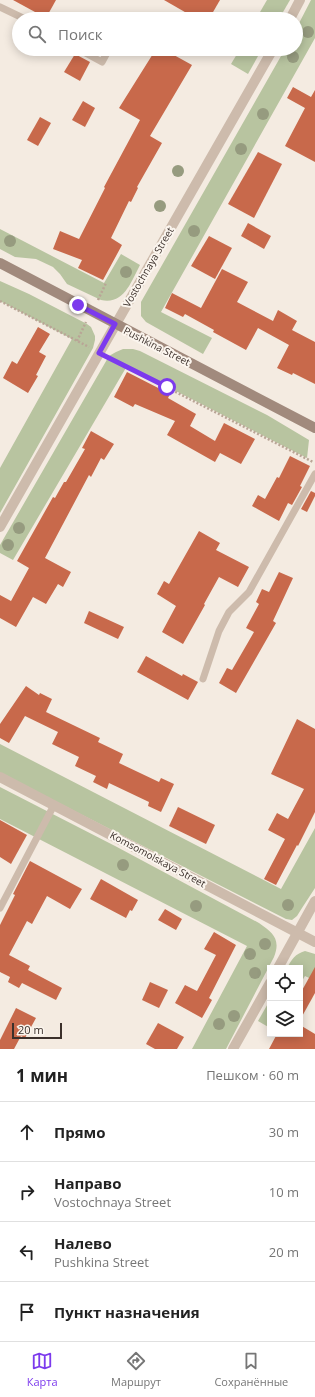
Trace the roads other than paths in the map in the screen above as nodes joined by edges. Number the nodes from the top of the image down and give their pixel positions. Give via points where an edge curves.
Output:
1 (300, 0) edge
2 (0, 7) edge
3 (294, 12) edge
4 (12, 13) edge
5 (91, 56) edge
6 (105, 56) edge
7 (268, 56) edge
8 (0, 264) edge
9 (115, 324) junction
10 (315, 428) edge
11 (315, 474) edge
12 (0, 527) edge
13 (203, 679) dead end
14 (0, 778) edge
15 (54, 805) junction
16 (315, 901) edge
17 (0, 908) edge
18 (298, 933) junction
19 (315, 942) edge
20 (280, 965) edge
21 (267, 988) edge
22 (233, 1049) edge

1 - 3 street
2 - 4 lane
5 - 6 lane via 102,62
7 - 9 street, Vostochnaya Street
8 - 9 main road, Pushkina Street
9 - 10 main road, Pushkina Street
9 - 12 street, Vostochnaya Street
11 - 13 lane via 249,592 229,612 219,630
14 - 15 street, Komsomolskaya Street
15 - 17 lane
15 - 18 street, Komsomolskaya Street
16 - 18 street
18 - 19 street, Komsomolskaya Street
18 - 20 street
21 - 22 street

